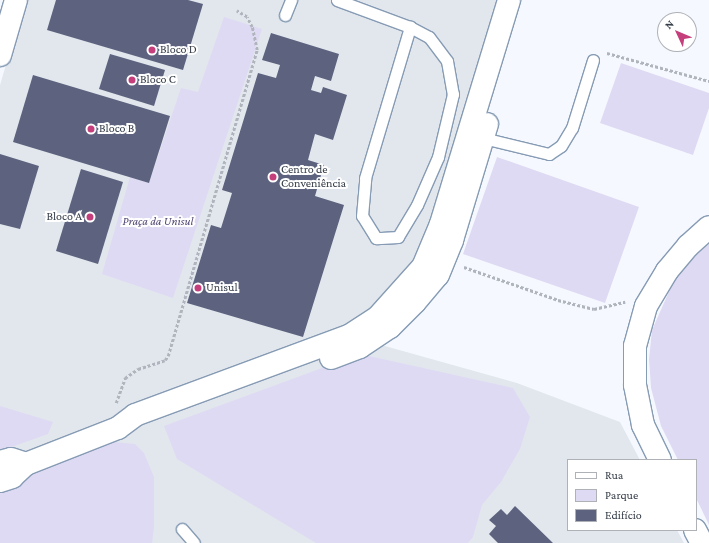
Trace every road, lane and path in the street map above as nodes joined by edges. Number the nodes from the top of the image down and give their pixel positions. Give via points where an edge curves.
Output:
1 (16, 0) edge
2 (291, 0) edge
3 (337, 0) edge
4 (509, 0) edge
5 (525, 0) edge
6 (237, 11) dead end
7 (285, 15) dead end
8 (410, 28) junction
9 (604, 52) dead end
10 (0, 55) edge
11 (593, 60) dead end
12 (709, 81) edge
13 (483, 138) junction
14 (438, 157) junction
15 (467, 165) junction
16 (709, 227) edge
17 (444, 260) junction
18 (654, 292) junction
19 (117, 398) dead end
20 (118, 428) junction
21 (660, 459) edge
22 (0, 462) edge
23 (26, 464) junction
24 (0, 481) edge
25 (182, 529) dead end
26 (696, 531) edge
27 (194, 543) edge
28 (702, 543) edge

1 - 10 street
2 - 7 lane
3 - 8 lane
4 - 15 street
5 - 13 street
6 - 19 path via 247,17 257,50 168,356 160,362 131,373 125,378
8 - 14 lane via 429,37 447,61 453,94
8 - 14 lane via 365,178 362,216 376,238 398,237 418,205
9 - 12 path
11 - 13 lane via 572,128 561,146 549,154
13 - 15 street
14 - 15 lane
15 - 17 street via 452,240
15 - 20 street via 423,267 377,318 349,336 135,415
16 - 18 street via 688,246 667,271
17 - 18 path via 594,310
17 - 20 street via 438,275 416,302 390,327 360,348 138,430
18 - 21 street via 646,306 635,346 634,385 643,425
20 - 23 street
22 - 23 street via 11,459
23 - 24 street via 12,477
25 - 27 lane
26 - 28 street

